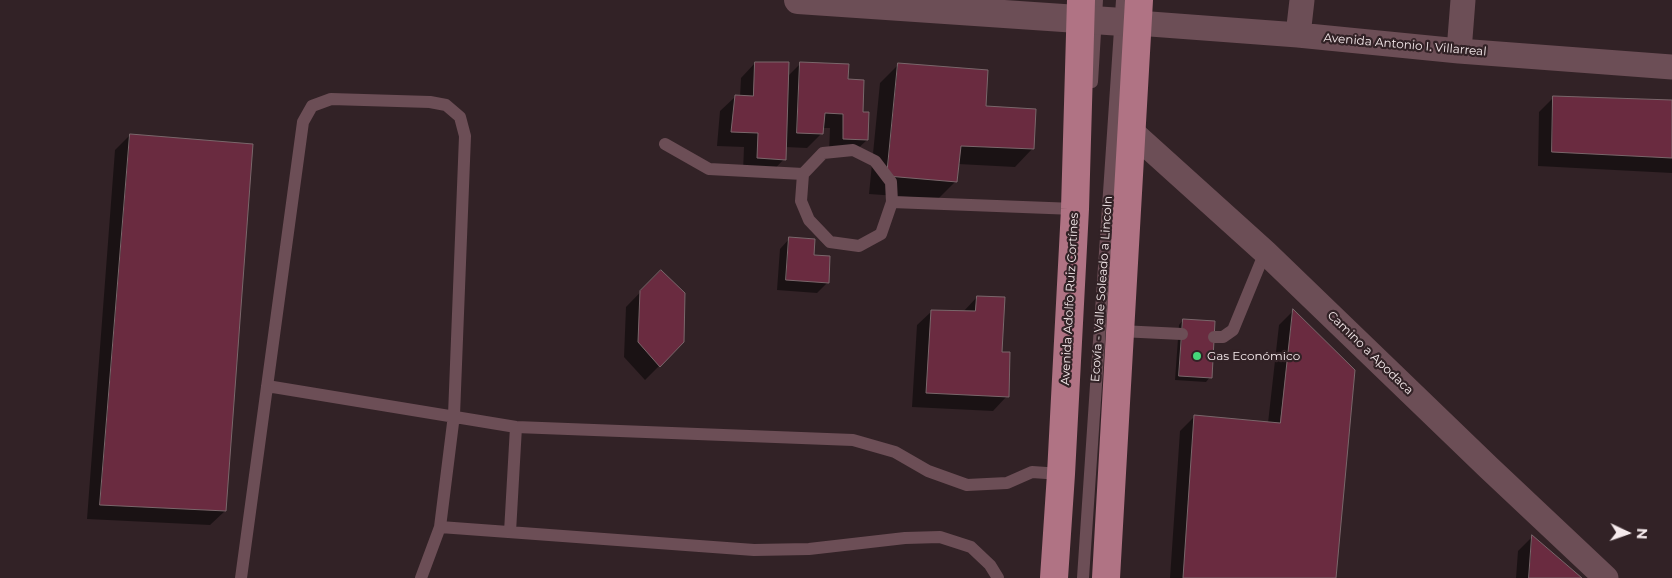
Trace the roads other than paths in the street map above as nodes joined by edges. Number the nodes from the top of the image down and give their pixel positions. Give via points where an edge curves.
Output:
1 (798, 0) edge
2 (1302, 0) edge
3 (1463, 0) edge
4 (1109, 11) edge
5 (1298, 35) junction
6 (1459, 51) junction
7 (1672, 67) edge
8 (1132, 132) junction
9 (665, 144) dead end
10 (803, 174) junction
11 (892, 202) junction
12 (1075, 209) junction
13 (1265, 252) junction
14 (1120, 331) junction
15 (1182, 334) dead end
16 (1214, 337) dead end
17 (267, 386) junction
18 (454, 416) junction
19 (516, 427) junction
20 (1061, 474) junction
21 (440, 527) junction
22 (510, 532) junction
23 (241, 578) edge
24 (421, 578) edge
25 (998, 578) edge
26 (1054, 578) edge
27 (1058, 578) edge
28 (1082, 578) edge
29 (1106, 578) edge
30 (1606, 578) edge

1 - 4 street, Avenida Antonio I. Villarreal
2 - 5 street
3 - 6 street
4 - 5 street, Avenida Antonio I. Villarreal
4 - 8 main road
4 - 12 main road, Avenida Adolfo Ruiz Cortínes
4 - 27 lane via 1091,96
4 - 28 lane, Ecovía - Valle Soleado a Lincoln
5 - 6 street, Avenida Antonio I. Villarreal
6 - 7 street, Avenida Antonio I. Villarreal
8 - 13 street, Camino a Apodaca
8 - 14 main road
9 - 10 lane via 708,169
10 - 11 lane via 823,153 853,150 875,161 891,182
10 - 11 lane via 801,201 809,220 830,242 859,246 881,234
11 - 12 lane
12 - 20 main road, Avenida Adolfo Ruiz Cortínes
13 - 16 lane via 1234,330 1223,337
13 - 30 street, Camino a Apodaca
14 - 15 lane
14 - 29 main road
17 - 18 lane
17 - 18 lane via 303,122 312,106 331,99 430,102 446,106 460,117 465,136
17 - 23 lane
18 - 19 lane
18 - 21 lane
19 - 20 lane via 853,440 895,452 928,471 967,485 1007,483 1032,472
19 - 22 lane
20 - 26 main road, Avenida Adolfo Ruiz Cortínes
21 - 22 lane
21 - 24 lane
22 - 25 lane via 754,550 809,549 940,537 971,547 990,565

